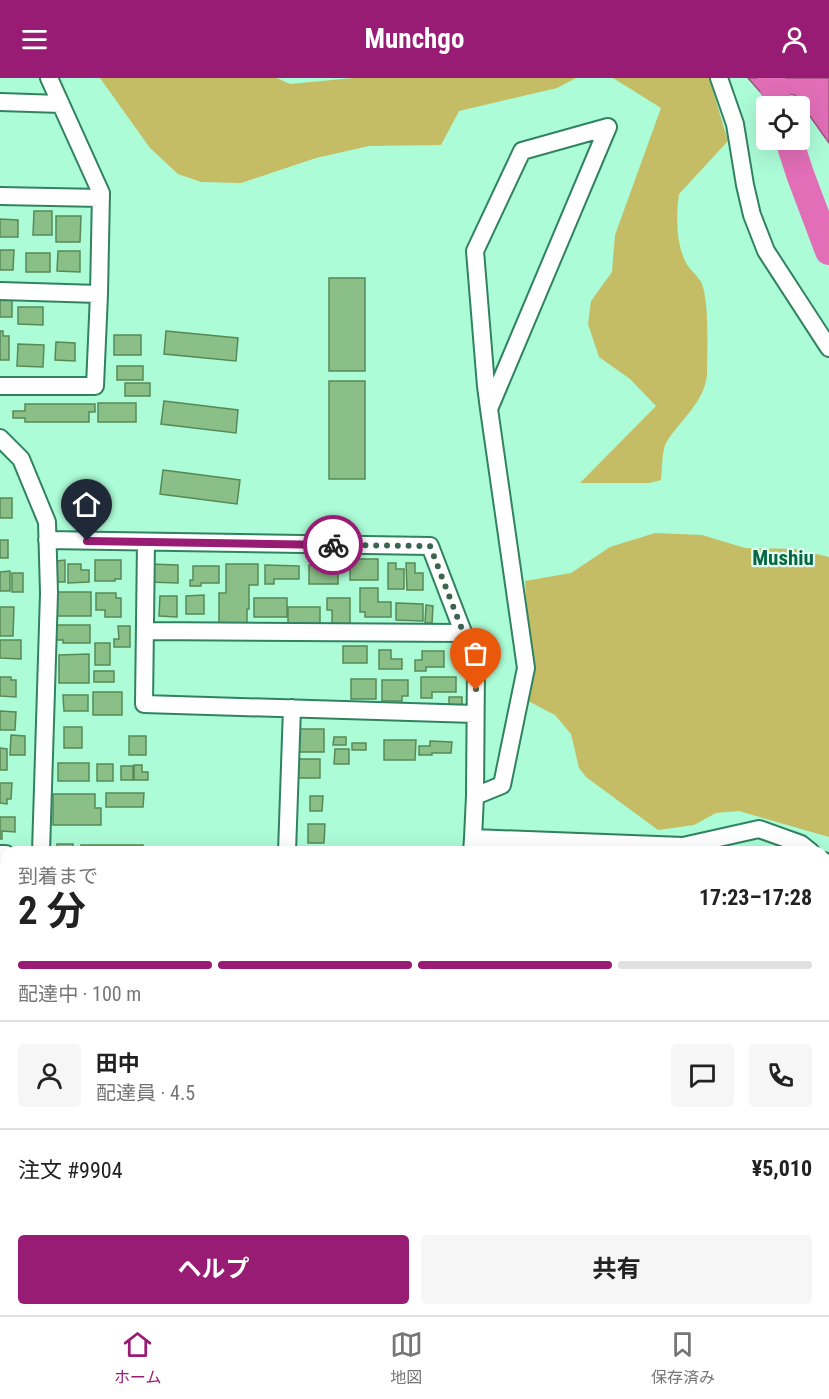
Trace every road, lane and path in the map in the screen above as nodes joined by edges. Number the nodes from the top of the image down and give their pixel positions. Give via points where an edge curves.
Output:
1 (49, 78) edge
2 (719, 78) edge
3 (0, 102) edge
4 (61, 104) junction
5 (0, 196) edge
6 (101, 198) junction
7 (0, 291) edge
8 (99, 294) junction
9 (829, 348) edge
10 (0, 386) edge
11 (489, 409) junction
12 (0, 438) edge
13 (47, 540) junction
14 (146, 542) junction
15 (145, 631) junction
16 (464, 633) junction
17 (292, 708) junction
18 (475, 714) junction
19 (475, 796) junction
20 (472, 845) edge
21 (40, 846) edge
22 (287, 846) edge
23 (682, 846) edge
24 (682, 846) edge
25 (804, 846) edge

1 - 4 street
2 - 9 street via 735,124 750,205 766,251
3 - 4 street
4 - 6 street
5 - 6 street
6 - 8 street
7 - 8 street
8 - 10 street via 94,386
11 - 11 street via 475,251 522,151 608,127
11 - 19 street via 526,668 501,785
12 - 13 street via 21,459 47,522
13 - 14 street
13 - 21 street via 49,593
14 - 15 street
14 - 16 street via 430,546
15 - 16 street
15 - 17 street via 144,704
16 - 18 street via 476,666
17 - 18 street
17 - 22 street
18 - 19 street
19 - 20 street
20 - 24 street
23 - 25 street via 759,829

